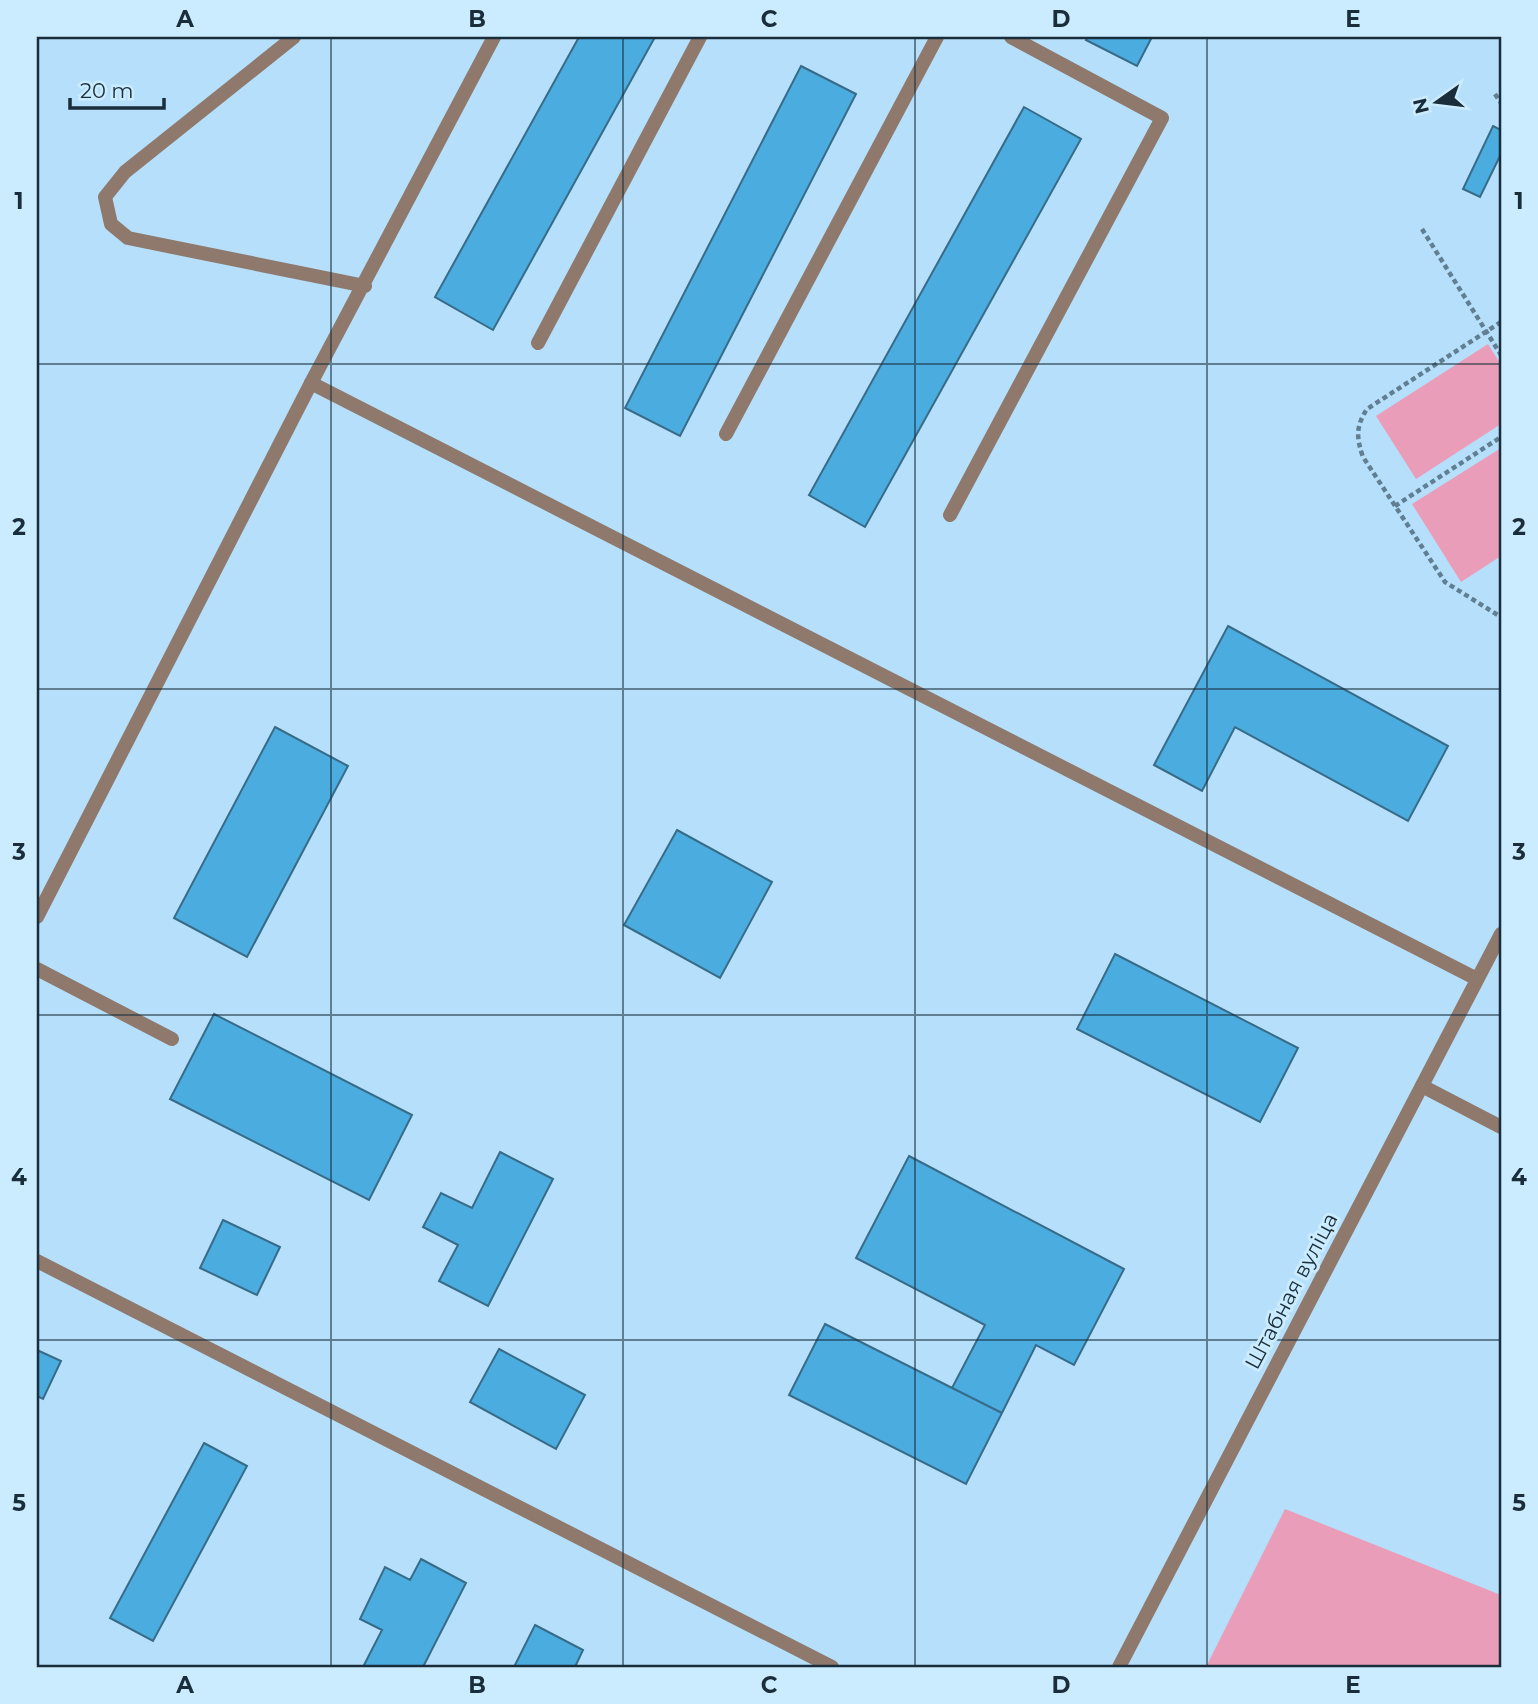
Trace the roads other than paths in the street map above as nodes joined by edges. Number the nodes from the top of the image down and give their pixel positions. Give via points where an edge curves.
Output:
1 (294, 37) edge
2 (494, 37) edge
3 (700, 37) edge
4 (937, 37) edge
5 (1011, 37) edge
6 (1028, 41) edge
7 (365, 286) junction
8 (538, 343) dead end
9 (311, 383) junction
10 (726, 434) dead end
11 (950, 515) dead end
12 (37, 917) edge
13 (1501, 934) edge
14 (37, 969) edge
15 (1477, 979) junction
16 (172, 1039) dead end
17 (1422, 1086) junction
18 (1501, 1127) edge
19 (37, 1261) edge
20 (832, 1667) edge
21 (1119, 1667) edge

1 - 7 street via 125,173 105,197 111,224 128,238
2 - 7 street
3 - 8 street
4 - 10 street
5 - 6 street
6 - 11 street via 1162,118
7 - 9 street
9 - 12 street
9 - 15 street
13 - 15 street, Штабная вуліца
14 - 16 street
15 - 17 street, Штабная вуліца
17 - 18 street
17 - 21 street, Штабная вуліца
19 - 20 street

